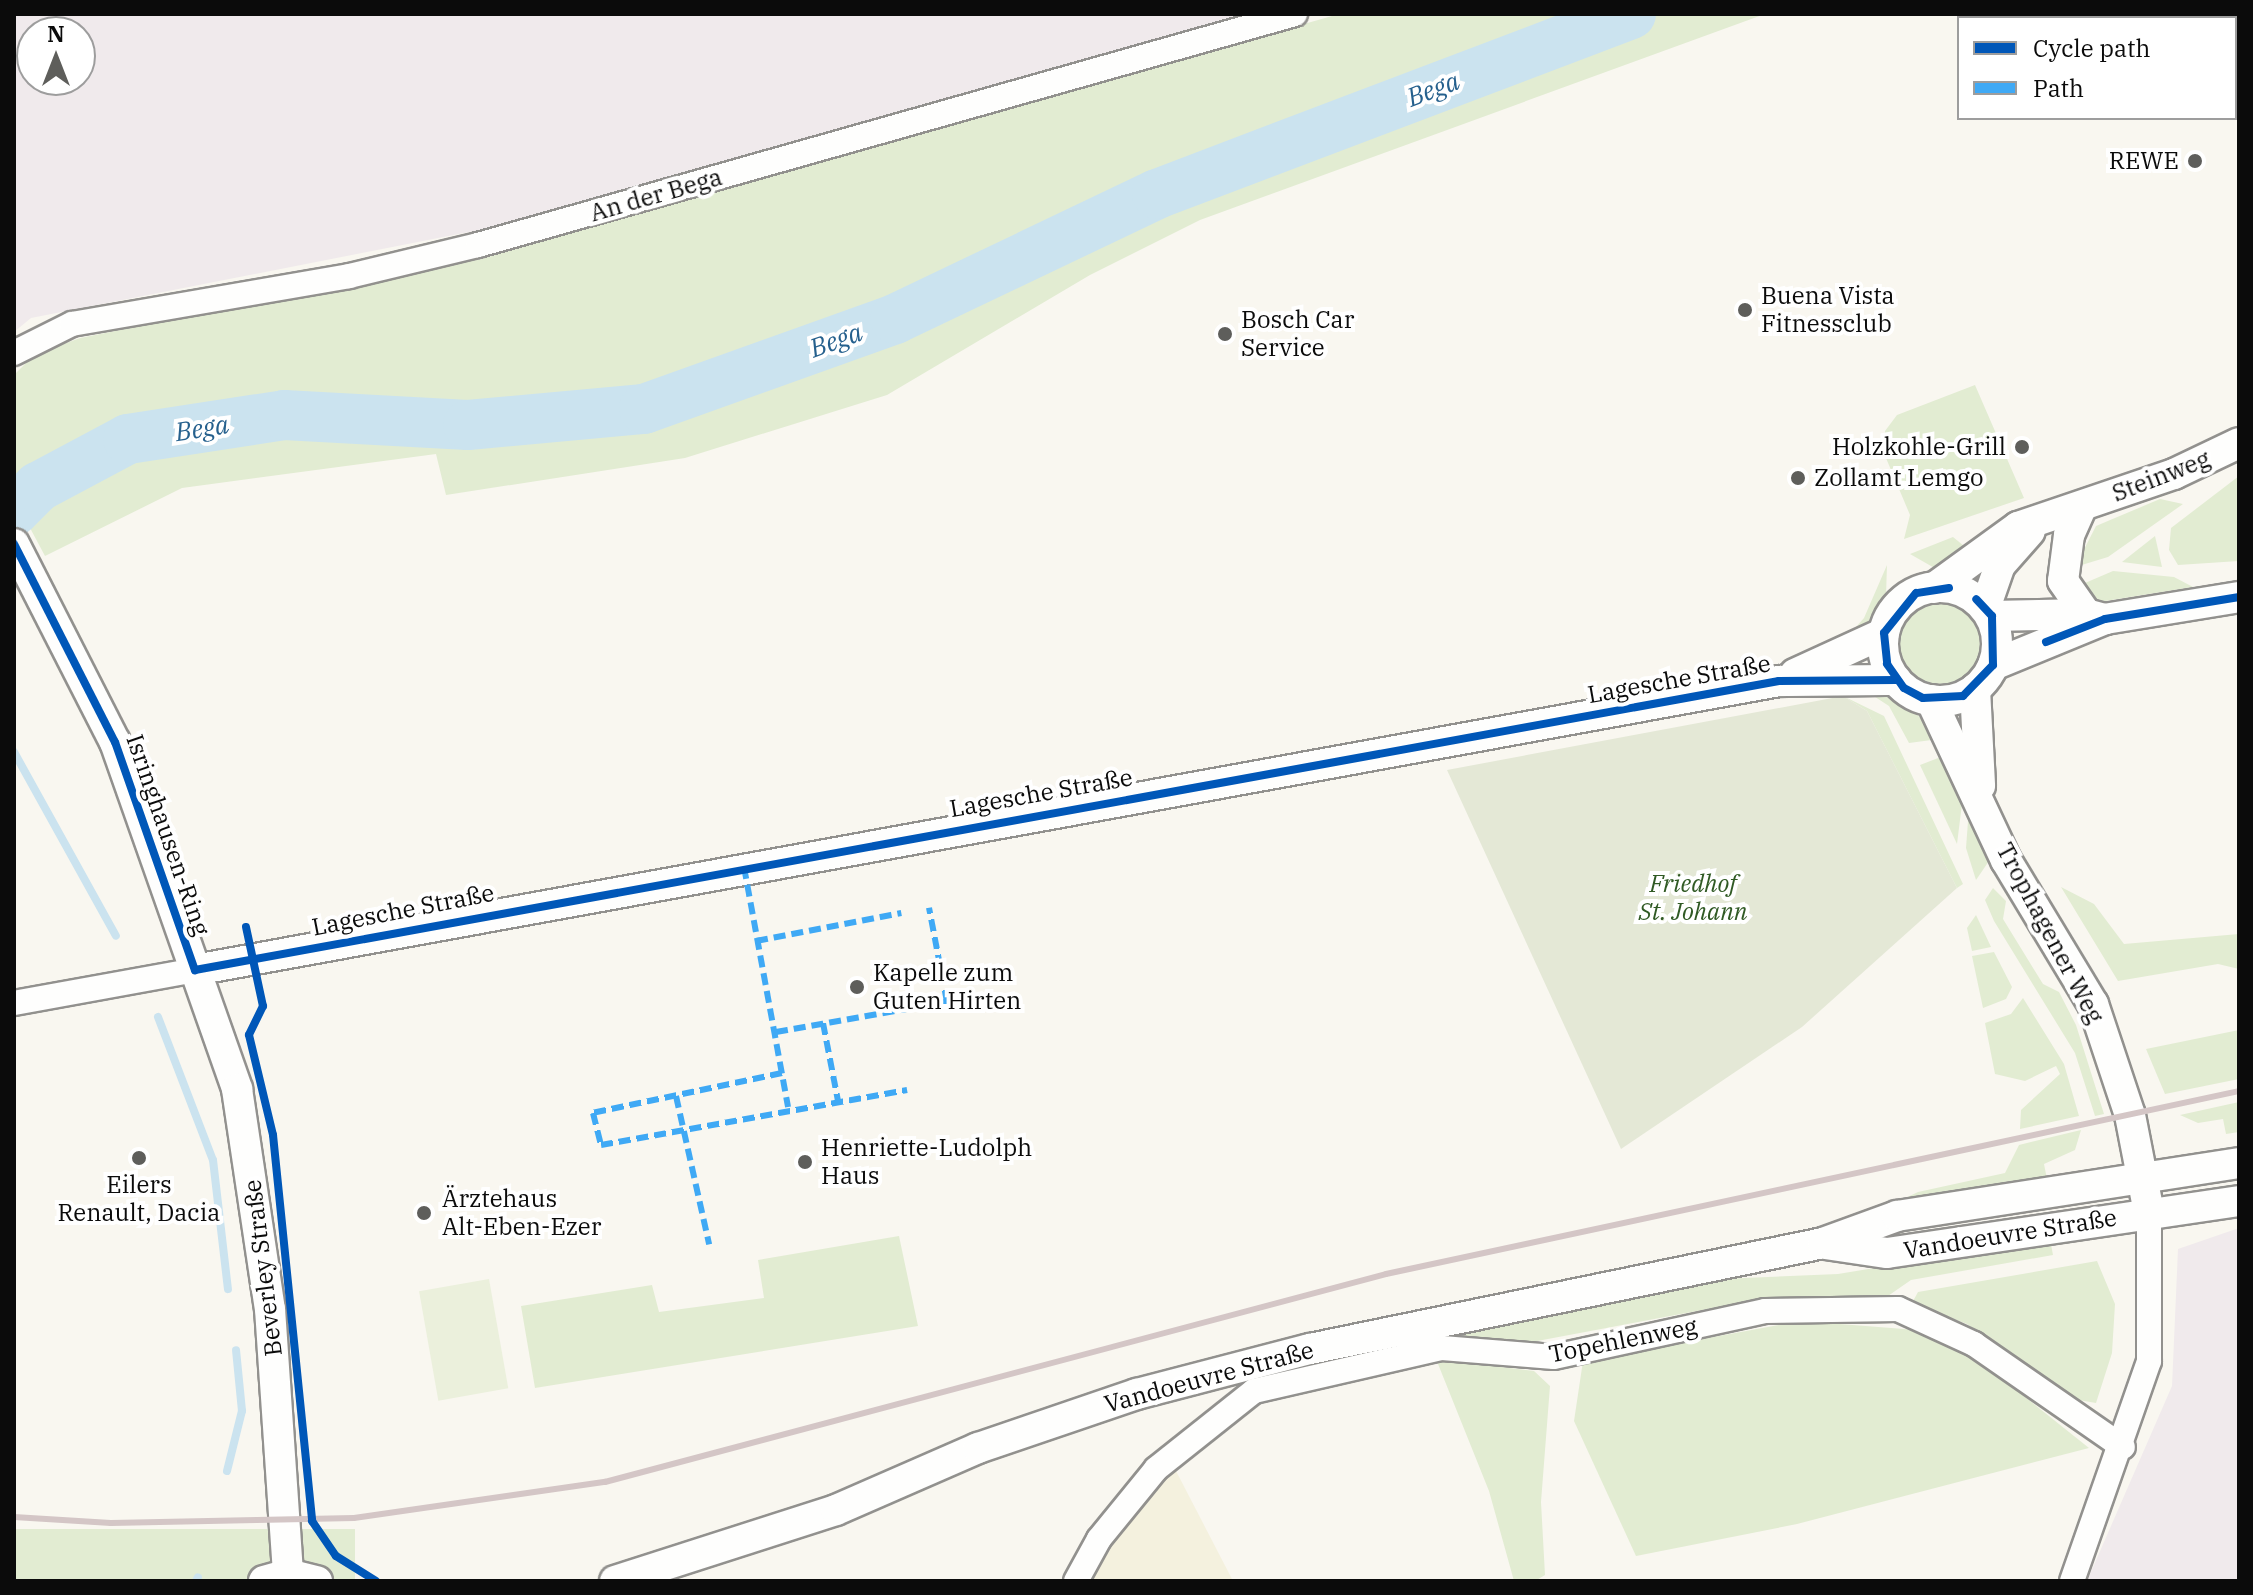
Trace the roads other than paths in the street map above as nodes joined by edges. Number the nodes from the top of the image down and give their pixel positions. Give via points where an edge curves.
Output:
1 (1295, 14) edge
2 (14, 353) edge
3 (2239, 443) edge
4 (2082, 506) junction
5 (2040, 520) junction
6 (14, 544) edge
7 (1934, 588) junction
8 (2239, 597) edge
9 (1988, 612) junction
10 (2096, 616) junction
11 (1884, 633) junction
12 (1993, 665) junction
13 (1896, 680) junction
14 (1779, 681) junction
15 (1975, 689) junction
16 (1931, 700) junction
17 (1981, 796) junction
18 (195, 970) junction
19 (14, 1003) edge
20 (2239, 1163) edge
21 (2144, 1176) junction
22 (2239, 1201) edge
23 (2149, 1213) junction
24 (1823, 1243) junction
25 (2123, 1447) junction
26 (276, 1577) edge
27 (317, 1581) edge
28 (615, 1581) edge
29 (1076, 1581) edge
30 (2072, 1581) edge

1 - 2 street, An der Bega via 478,245 349,276 72,324
3 - 4 street, Steinweg
4 - 5 street, Steinweg
4 - 10 street, Steinweg via 2069,535 2063,581
5 - 7 street, Steinweg via 1982,549
5 - 9 street, Steinweg via 2000,565
6 - 18 street, Isringhausen-Ring via 115,742
7 - 9 street via 1964,592
7 - 11 street via 1902,603
8 - 10 street
9 - 10 street
9 - 12 street
10 - 12 street
11 - 13 street
11 - 14 street, Lagesche Straße
12 - 15 street
13 - 14 street, Lagesche Straße
13 - 16 street
14 - 18 street, Lagesche Straße
15 - 16 street
15 - 17 street, Trophagener Weg
16 - 17 street, Trophagener Weg
17 - 21 street, Trophagener Weg via 2006,860 2093,1004
18 - 19 street, Lagesche Straße
18 - 26 street, Beverley Straße via 247,1139 270,1309
20 - 21 street, Vandoeuvre Straße
21 - 23 street, Trophagener Weg
21 - 24 street, Vandoeuvre Straße via 1897,1216
22 - 23 street, Vandoeuvre Straße
23 - 24 street, Vandoeuvre Straße via 1887,1253
23 - 25 street, Trophagener Weg via 2149,1361
24 - 28 street, Vandoeuvre Straße via 1489,1308 1137,1394 978,1448 836,1510
25 - 29 street, Topehlenweg via 1974,1344 1898,1309 1765,1311 1554,1357 1442,1348 1254,1391 1156,1469 1099,1539
25 - 30 street, Trophagener Weg
26 - 27 street, Beverley Straße

